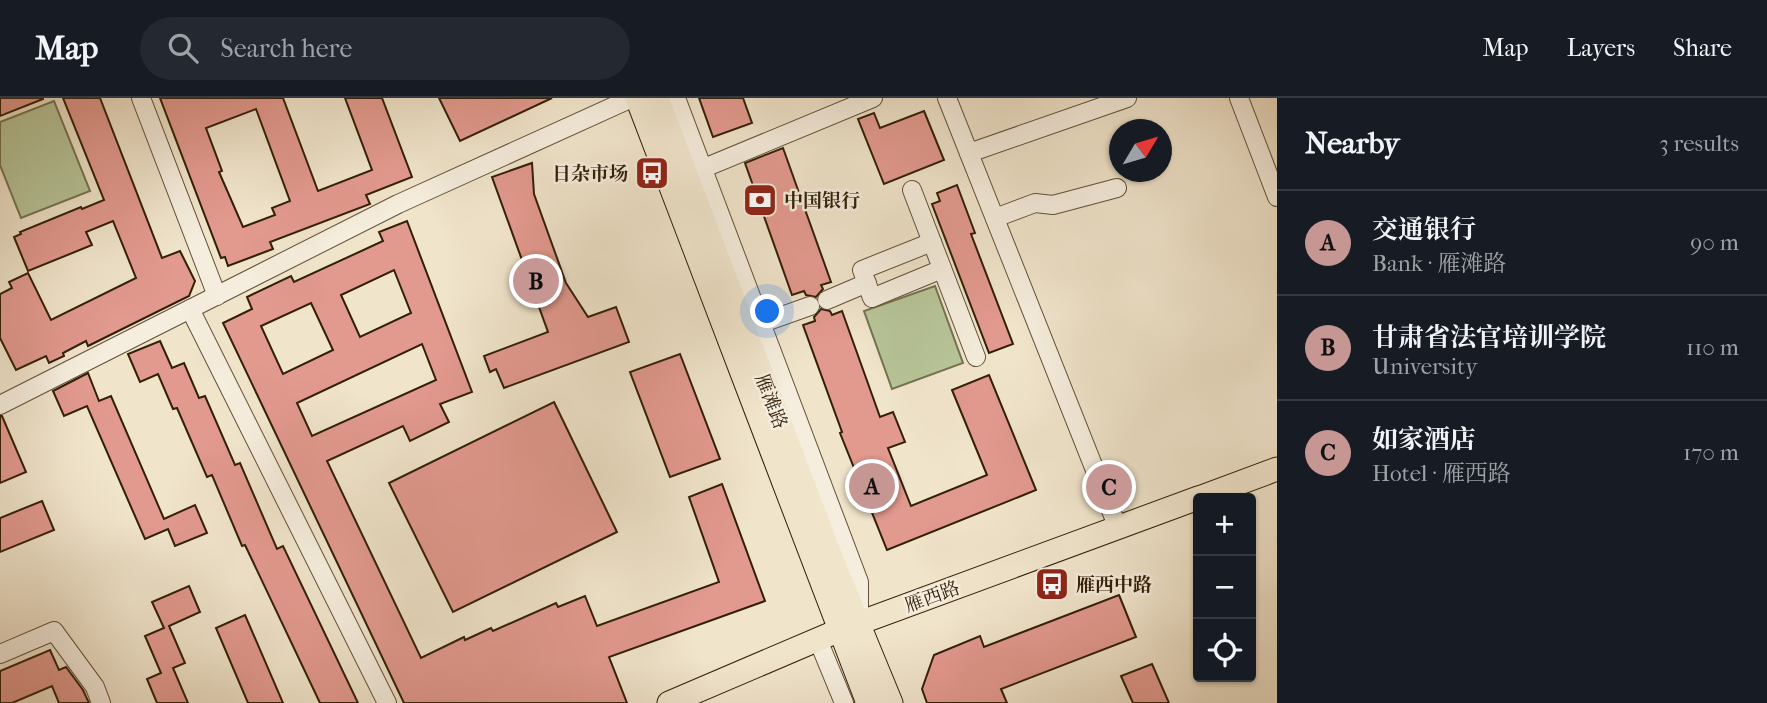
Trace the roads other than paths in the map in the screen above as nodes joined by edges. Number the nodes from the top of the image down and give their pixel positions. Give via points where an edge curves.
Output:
1 (141, 98) edge
2 (635, 98) edge
3 (657, 98) edge
4 (676, 98) edge
5 (873, 98) edge
6 (947, 98) edge
7 (1127, 98) edge
8 (1239, 98) edge
9 (969, 153) junction
10 (1271, 161) edge
11 (686, 175) junction
12 (1117, 188) dead end
13 (912, 190) dead end
14 (1277, 197) edge
15 (995, 218) junction
16 (932, 242) junction
17 (942, 269) junction
18 (867, 284) junction
19 (217, 296) junction
20 (190, 309) junction
21 (745, 330) junction
22 (976, 357) dead end
23 (0, 405) edge
24 (1277, 469) edge
25 (1212, 493) edge
26 (1193, 500) edge
27 (1118, 528) junction
28 (850, 627) junction
29 (818, 640) junction
30 (0, 654) edge
31 (101, 703) edge
32 (387, 703) edge
33 (669, 703) edge
34 (844, 703) edge
35 (868, 703) edge
36 (891, 703) edge

1 - 19 street
2 - 11 main road, 雁滩路
2 - 19 street via 398,204
3 - 11 main road, 雁滩路
4 - 11 street
5 - 11 street
6 - 9 street
7 - 9 street
8 - 10 street
9 - 15 street
10 - 14 street
11 - 21 main road, 雁滩路
11 - 21 street
12 - 15 street via 1053,205 1035,203
13 - 16 street
15 - 27 street
16 - 17 street
16 - 18 street via 862,270
17 - 18 street via 872,299
17 - 22 street
18 - 21 street
19 - 20 street
20 - 23 street
20 - 32 street
21 - 28 main road, 雁滩路 via 830,555
24 - 25 main road, 雁西路
26 - 27 main road, 雁西路
27 - 28 main road, 雁西路
28 - 29 main road, 雁西路
28 - 35 main road, 雁滩路
28 - 36 main road, 雁滩路
29 - 33 main road, 雁西路
29 - 34 street
30 - 31 street via 54,631 95,687

